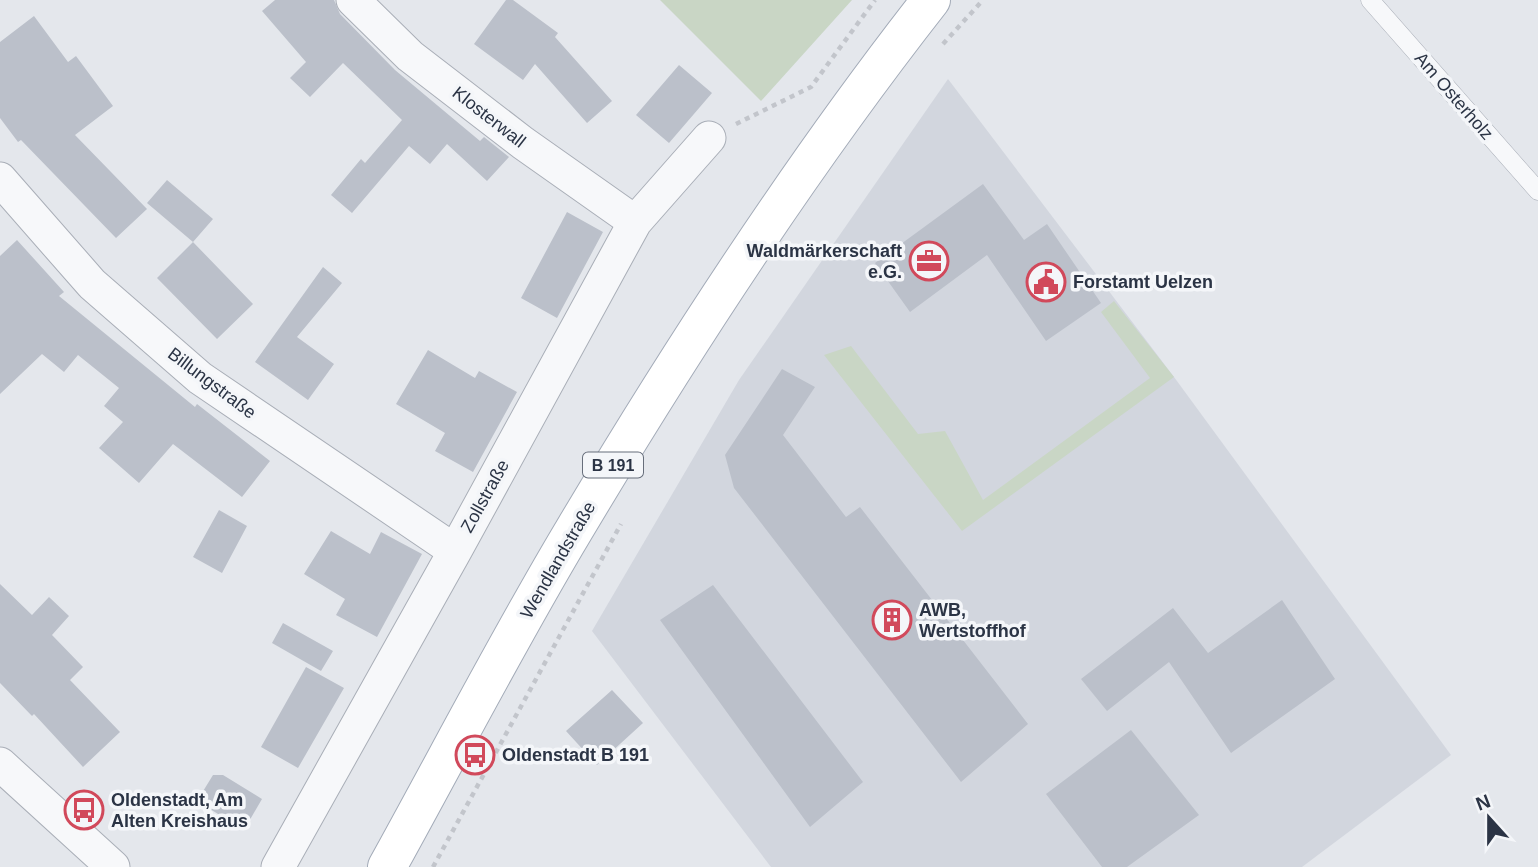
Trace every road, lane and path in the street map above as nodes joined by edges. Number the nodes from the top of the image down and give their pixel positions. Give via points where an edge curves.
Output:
1 (353, 0) edge
2 (875, 0) edge
3 (931, 0) edge
4 (983, 0) edge
5 (1370, 0) edge
6 (937, 51) dead end
7 (709, 138) joint
8 (0, 179) edge
9 (1538, 191) edge
10 (635, 222) junction
11 (623, 520) dead end
12 (455, 551) junction
13 (0, 764) edge
14 (113, 867) edge
15 (278, 867) edge
16 (387, 867) edge
17 (433, 867) edge

1 - 10 street, Klosterwall via 410,56 523,144
2 - 7 path via 811,87
3 - 16 main road, Wendlandstraße / B 191 via 767,226 660,388 572,532
4 - 6 path
5 - 9 lane, Am Osterholz
7 - 10 street, Zollstraße
8 - 12 street, Billungstraße via 92,284 200,378
10 - 12 street, Zollstraße
11 - 17 path
12 - 15 street, Zollstraße
13 - 14 street

